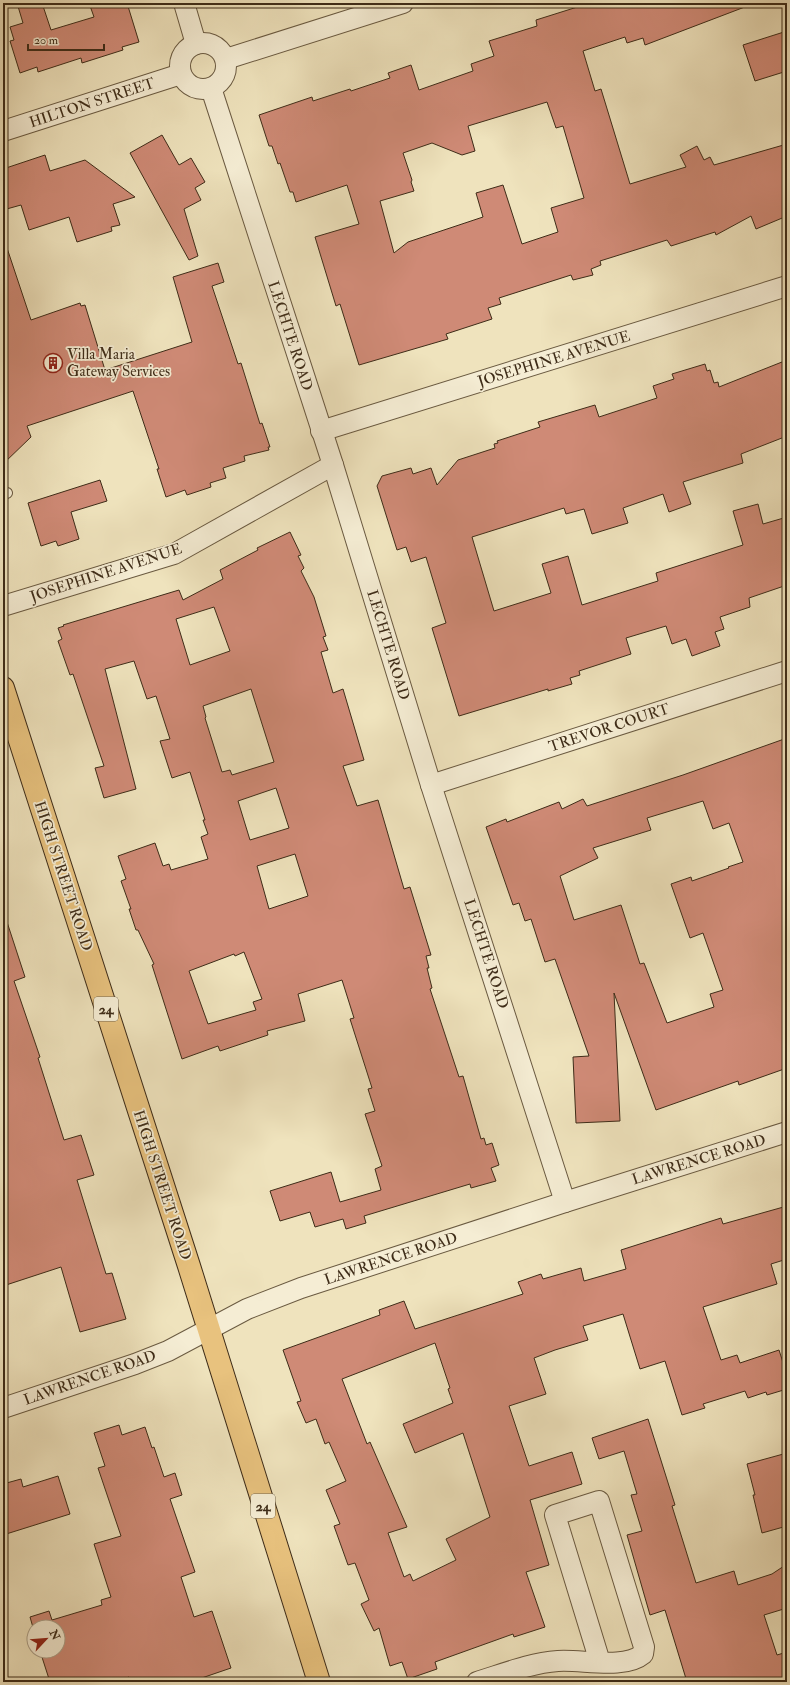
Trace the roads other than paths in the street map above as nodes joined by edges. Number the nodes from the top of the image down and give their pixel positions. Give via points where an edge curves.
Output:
1 (184, 3) edge
2 (403, 3) edge
3 (196, 44) junction
4 (226, 59) junction
5 (181, 74) junction
6 (211, 88) junction
7 (3, 131) edge
8 (787, 286) edge
9 (321, 431) junction
10 (333, 465) junction
11 (3, 606) edge
12 (787, 671) edge
13 (3, 688) edge
14 (431, 785) junction
15 (787, 1132) edge
16 (565, 1202) junction
17 (208, 1329) junction
18 (3, 1408) edge
19 (600, 1662) junction
20 (319, 1682) edge
21 (477, 1682) edge

1 - 3 street
2 - 4 street
3 - 4 street via 205,42 214,45
3 - 5 street via 185,51 180,66
4 - 6 street via 227,67 222,79
5 - 6 street via 191,86 200,89
5 - 7 street, HILTON STREET
6 - 9 street, LECHTE ROAD
8 - 9 street, JOSEPHINE AVENUE
9 - 10 street, LECHTE ROAD
10 - 11 street, JOSEPHINE AVENUE via 174,554
10 - 14 street, LECHTE ROAD
12 - 14 street, TREVOR COURT
13 - 17 main road, HIGH STREET ROAD / 24
14 - 16 street, LECHTE ROAD
15 - 16 street, LAWRENCE ROAD
16 - 17 street, LAWRENCE ROAD via 301,1288 247,1309
17 - 18 street, LAWRENCE ROAD via 168,1351 135,1364
17 - 20 main road, HIGH STREET ROAD / 24
19 - 19 street via 632,1661 643,1654 644,1647 599,1501 555,1515
19 - 21 street via 558,1661

